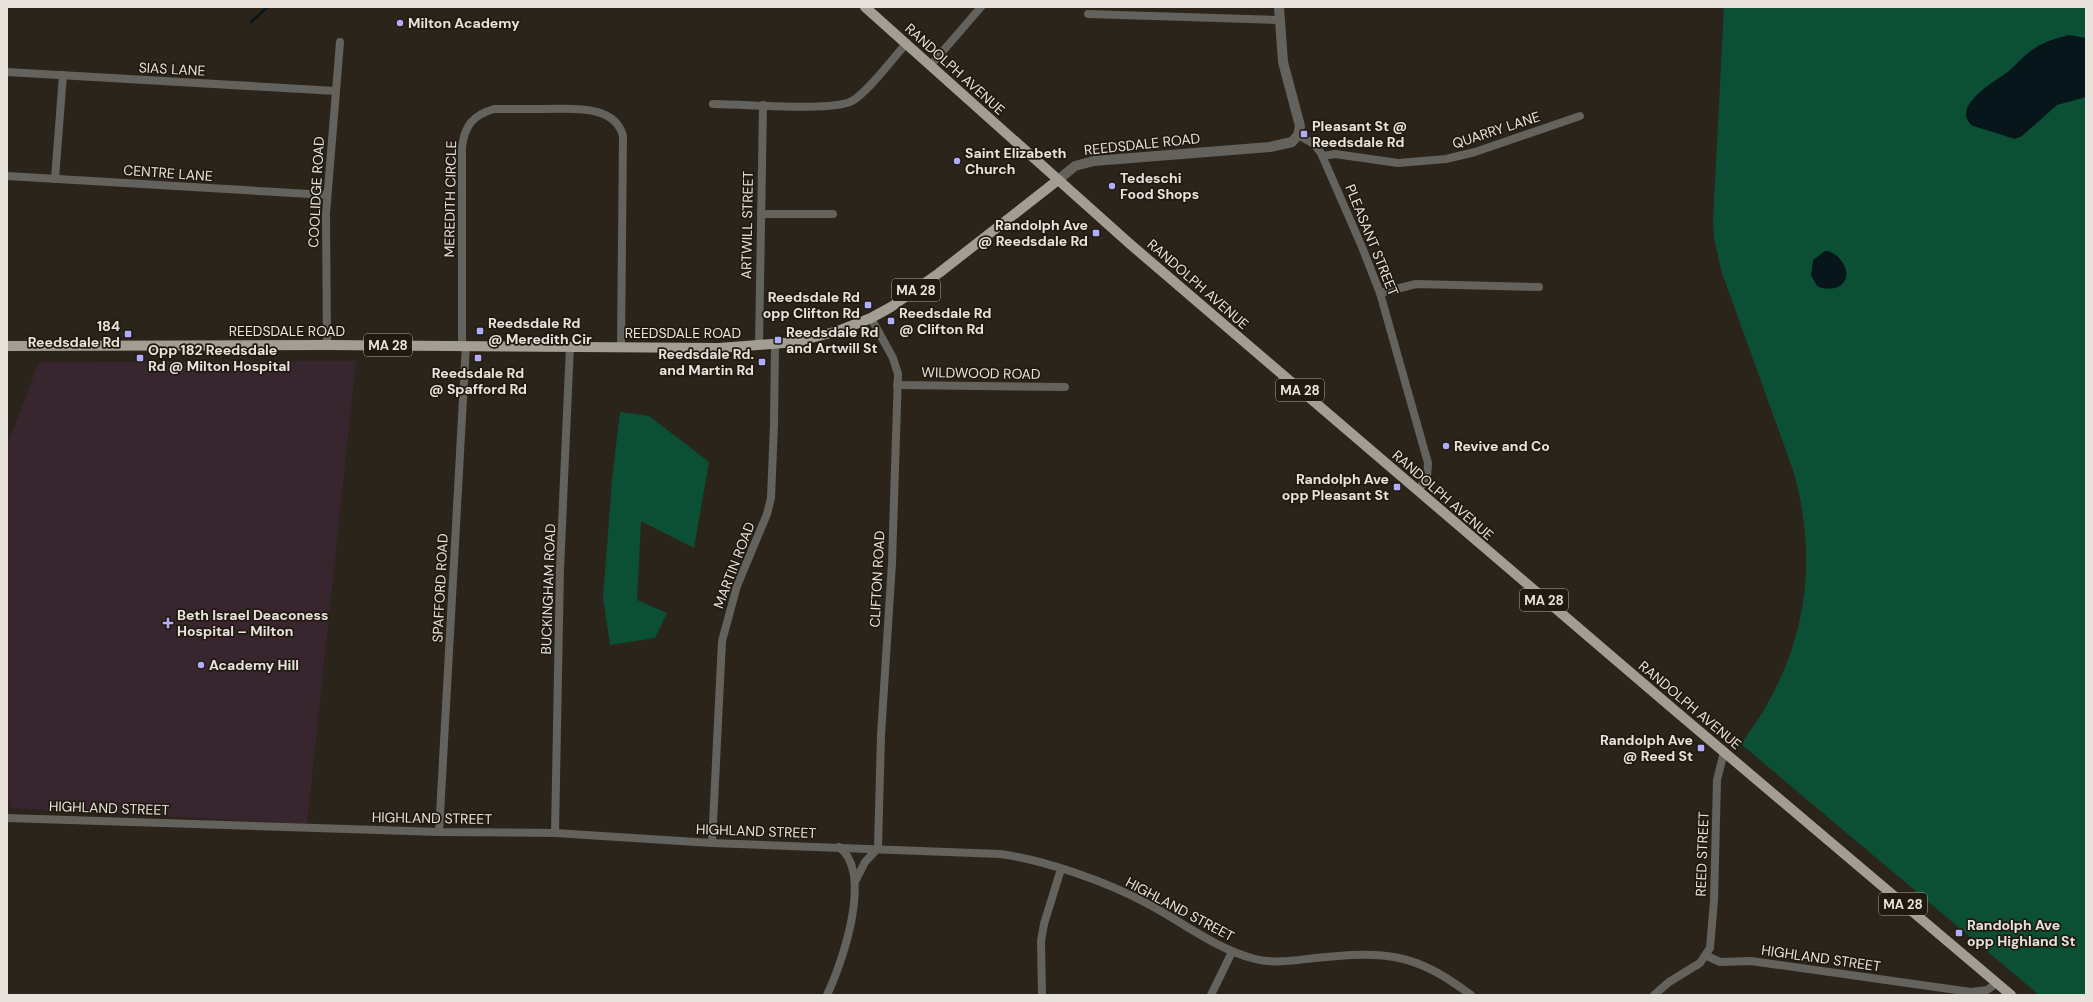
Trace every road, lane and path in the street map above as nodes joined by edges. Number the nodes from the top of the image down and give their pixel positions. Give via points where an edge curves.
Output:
1 (865, 7) edge
2 (981, 7) edge
3 (1279, 7) edge
4 (1088, 14) dead end
5 (1279, 20) junction
6 (340, 42) dead end
7 (906, 44) junction
8 (930, 66) junction
9 (7, 72) edge
10 (63, 75) junction
11 (336, 91) junction
12 (712, 104) dead end
13 (763, 104) junction
14 (1580, 116) dead end
15 (1298, 135) junction
16 (1323, 156) junction
17 (7, 176) edge
18 (55, 179) junction
19 (1058, 180) junction
20 (327, 195) junction
21 (761, 214) junction
22 (833, 214) dead end
23 (1539, 287) dead end
24 (1380, 293) junction
25 (871, 318) junction
26 (327, 345) junction
27 (464, 345) junction
28 (775, 345) junction
29 (7, 346) edge
30 (570, 346) junction
31 (759, 346) junction
32 (621, 347) junction
33 (897, 385) junction
34 (1065, 387) dead end
35 (1418, 491) junction
36 (1724, 752) junction
37 (7, 818) edge
38 (439, 832) junction
39 (554, 833) junction
40 (712, 843) junction
41 (840, 847) junction
42 (878, 848) junction
43 (1061, 869) junction
44 (856, 880) junction
45 (1232, 952) junction
46 (1707, 956) junction
47 (1996, 983) junction
48 (827, 995) edge
49 (1042, 995) edge
50 (1210, 995) edge
51 (1471, 995) edge
52 (1654, 995) edge
53 (2011, 995) edge

1 - 7 main road, RANDOLPH AVENUE
2 - 8 street
3 - 5 street
4 - 5 street
5 - 15 street via 1284,68 1300,123
6 - 11 street, COOLIDGE ROAD
7 - 8 main road, RANDOLPH AVENUE
7 - 13 street via 862,93 845,104
8 - 19 main road, RANDOLPH AVENUE
9 - 10 street, SIAS LANE
10 - 11 street, SIAS LANE
10 - 18 street
11 - 20 street, COOLIDGE ROAD
12 - 13 street
13 - 21 street, ARTWILL STREET
14 - 16 street, QUARRY LANE via 1446,160 1398,163 1335,154
15 - 16 street, PLEASANT STREET via 1314,144
15 - 19 street, REEDSDALE ROAD via 1290,144 1275,147 1094,161 1075,166
16 - 24 street, PLEASANT STREET
17 - 18 street, CENTRE LANE
18 - 20 street, CENTRE LANE
19 - 25 main road, REEDSDALE ROAD / MA 28 via 914,292
19 - 35 main road, RANDOLPH AVENUE / MA 28
20 - 26 street, COOLIDGE ROAD
21 - 22 street
21 - 31 street, ARTWILL STREET
23 - 24 street via 1416,284
24 - 35 street, PLEASANT STREET via 1428,463 1427,477
25 - 28 main road, REEDSDALE ROAD / MA 28 via 814,338
25 - 33 street, CLIFTON ROAD via 895,363
26 - 27 main road, REEDSDALE ROAD / MA 28
26 - 29 main road, REEDSDALE ROAD / MA 28
27 - 30 main road, REEDSDALE ROAD / MA 28
27 - 32 street, MEREDITH CIRCLE via 462,148 466,127 481,114 494,109 582,109 603,114 614,120 623,136
27 - 38 street, SPAFFORD ROAD
28 - 31 main road, REEDSDALE ROAD / MA 28
28 - 40 street, MARTIN ROAD via 771,498 767,514 737,586 722,641
30 - 32 main road, REEDSDALE ROAD / MA 28
30 - 39 street, BUCKINGHAM ROAD via 560,568
31 - 32 main road, REEDSDALE ROAD / MA 28
33 - 34 street, WILDWOOD ROAD
33 - 42 street, CLIFTON ROAD via 892,563 881,736
35 - 36 main road, RANDOLPH AVENUE / MA 28
36 - 46 street, REED STREET via 1717,780 1712,939
36 - 47 main road, RANDOLPH AVENUE / MA 28
37 - 38 street, HIGHLAND STREET
38 - 39 street, HIGHLAND STREET
39 - 40 street, HIGHLAND STREET
40 - 41 street, HIGHLAND STREET
41 - 42 street, HIGHLAND STREET
41 - 44 street via 850,860
42 - 43 street, HIGHLAND STREET via 1000,854
42 - 44 street via 865,862
43 - 45 street, HIGHLAND STREET via 1147,903
43 - 49 street via 1042,932
44 - 48 street via 850,922 834,980
45 - 50 street
45 - 51 street, HIGHLAND STREET via 1269,961 1366,954 1393,956 1430,967
46 - 47 street, HIGHLAND STREET via 1720,962 1757,962 1972,992 1987,990
46 - 52 street
47 - 53 main road, RANDOLPH AVENUE / MA 28

